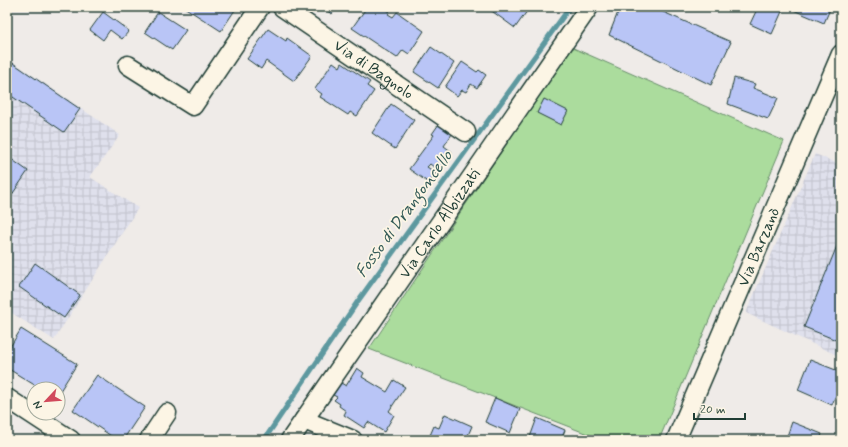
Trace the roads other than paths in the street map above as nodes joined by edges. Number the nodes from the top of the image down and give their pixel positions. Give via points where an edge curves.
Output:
1 (260, 7) edge
2 (282, 7) edge
3 (589, 7) edge
4 (841, 54) edge
5 (128, 65) dead end
6 (466, 132) dead end
7 (7, 398) edge
8 (167, 413) dead end
9 (304, 420) junction
10 (71, 440) edge
11 (150, 440) edge
12 (290, 440) edge
13 (353, 440) edge
14 (676, 440) edge

1 - 5 street via 193,106
2 - 6 street, Via di Bagnolo
3 - 9 street, Via Carlo Albizzati
4 - 14 street, Via Barzanò
7 - 10 street
8 - 11 street
9 - 12 street, Via Carlo Albizzati
9 - 13 street

